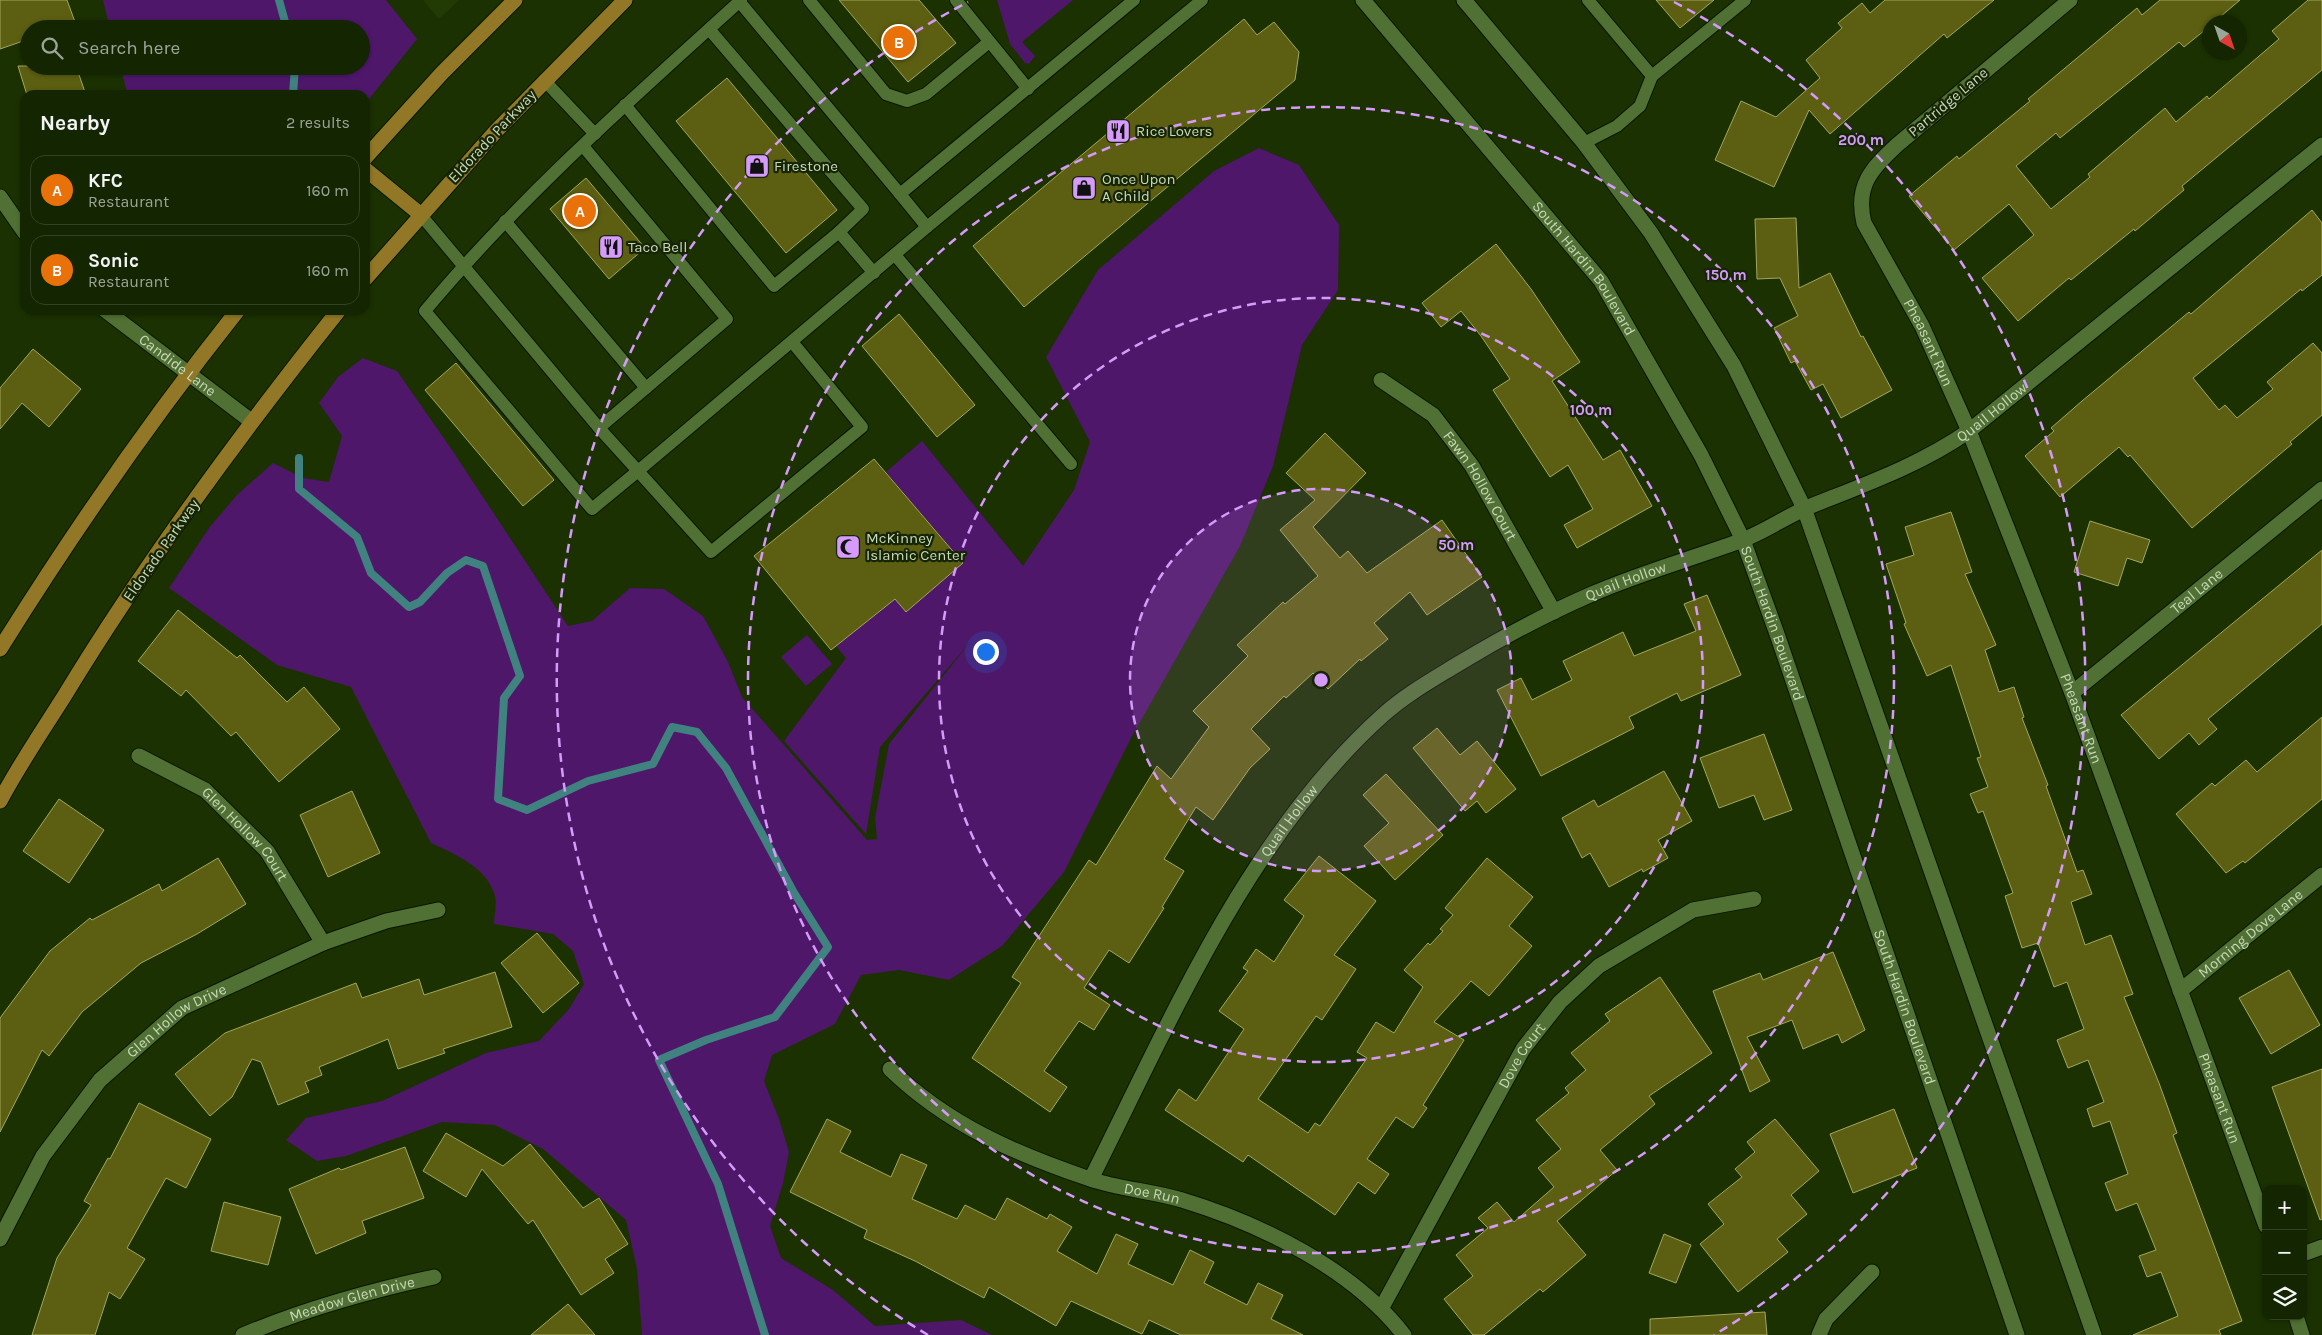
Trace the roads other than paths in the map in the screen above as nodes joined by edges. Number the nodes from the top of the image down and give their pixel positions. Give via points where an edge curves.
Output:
1 (515, 0) edge
2 (616, 0) edge
3 (625, 0) edge
4 (740, 0) edge
5 (809, 0) edge
6 (956, 0) edge
7 (1134, 0) edge
8 (1202, 0) edge
9 (1363, 0) edge
10 (1464, 0) edge
11 (1588, 0) edge
12 (1745, 0) edge
13 (2070, 0) edge
14 (609, 14) junction
15 (709, 29) junction
16 (989, 42) junction
17 (1652, 76) junction
18 (544, 80) junction
19 (1028, 88) junction
20 (625, 105) junction
21 (595, 134) junction
22 (1584, 143) junction
23 (2322, 145) edge
24 (583, 146) junction
25 (370, 152) edge
26 (370, 173) edge
27 (900, 194) junction
28 (0, 197) edge
29 (420, 214) junction
30 (505, 221) junction
31 (1864, 223) joint
32 (20, 226) edge
33 (927, 228) junction
34 (839, 232) junction
35 (895, 255) junction
36 (463, 266) junction
37 (370, 272) edge
38 (874, 273) junction
39 (111, 315) edge
40 (234, 315) edge
41 (335, 315) edge
42 (793, 343) junction
43 (187, 374) junction
44 (1381, 380) dead end
45 (646, 388) junction
46 (251, 421) junction
47 (599, 428) junction
48 (1969, 431) junction
49 (1071, 464) dead end
50 (638, 471) junction
51 (2322, 489) edge
52 (1804, 508) junction
53 (1743, 540) junction
54 (1554, 612) junction
55 (0, 649) edge
56 (2072, 693) junction
57 (139, 756) dead end
58 (1, 796) edge
59 (2322, 875) edge
60 (1754, 899) dead end
61 (438, 910) dead end
62 (323, 943) junction
63 (2180, 991) junction
64 (890, 1069) dead end
65 (1091, 1179) junction
66 (2262, 1215) edge
67 (0, 1239) edge
68 (2322, 1247) edge
69 (2307, 1253) edge
70 (1872, 1272) dead end
71 (434, 1277) dead end
72 (1381, 1309) junction
73 (2297, 1320) edge
74 (243, 1335) edge
75 (1404, 1335) edge
76 (1819, 1335) edge
77 (2017, 1335) edge
78 (2094, 1335) edge
79 (2302, 1335) edge

1 - 25 main road via 442,72
2 - 14 main road
3 - 14 main road, Eldorado Parkway
4 - 15 lane
4 - 27 lane
5 - 16 lane via 886,94 907,101 926,94
6 - 16 lane
7 - 19 lane
8 - 33 lane
9 - 53 street, South Hardin Boulevard via 1601,281 1701,455
10 - 22 street
11 - 17 lane
12 - 17 lane
13 - 31 street, Partridge Lane via 1875,166 1864,186 1860,205
14 - 18 main road, Eldorado Parkway
15 - 20 lane
15 - 34 lane via 863,209
16 - 19 lane
17 - 22 lane via 1640,106 1617,126
18 - 21 lane
18 - 29 main road, Eldorado Parkway
19 - 27 lane
20 - 21 lane
20 - 34 lane via 774,286
21 - 24 lane
22 - 52 street via 1651,233 1734,366
23 - 48 street, Quail Hollow
24 - 30 lane
24 - 45 lane via 728,319
26 - 29 main road
27 - 33 lane
28 - 32 street
29 - 36 lane
29 - 37 main road, Eldorado Parkway
30 - 36 lane
30 - 45 lane
31 - 48 street, Pheasant Run via 1922,326
33 - 35 lane
34 - 38 lane
35 - 38 lane
35 - 49 lane
36 - 47 lane
36 - 50 lane via 426,311 592,509
38 - 42 lane
39 - 43 street, Candide Lane
40 - 43 main road
41 - 46 main road, Eldorado Parkway
42 - 50 lane
42 - 50 lane via 862,427 711,552
43 - 46 street, Candide Lane
43 - 55 main road via 74,535
44 - 54 street, Fawn Hollow Court via 1433,415 1472,466
45 - 47 lane
46 - 58 main road, Eldorado Parkway via 116,614
47 - 50 lane
48 - 52 street, Quail Hollow via 1945,448 1906,468
48 - 56 street, Pheasant Run
51 - 56 street, Teal Lane
52 - 53 street, Quail Hollow
52 - 78 street
53 - 54 street, Quail Hollow via 1591,594
53 - 77 street, South Hardin Boulevard
54 - 65 street, Quail Hollow via 1494,642 1418,688 1384,714 1305,797 1269,848 1204,954
56 - 63 street, Pheasant Run
57 - 62 street, Glen Hollow Court via 205,790 267,851
59 - 63 street, Morning Dove Lane
60 - 72 street, Dove Court via 1693,910 1599,966 1560,1002 1523,1050
61 - 62 street, Glen Hollow Drive via 386,921
62 - 67 street, Glen Hollow Drive via 182,1008 114,1067 100,1080 43,1156
63 - 66 street, Pheasant Run
64 - 65 street, Doe Run via 934,1107 975,1132
65 - 72 street, Doe Run via 1181,1200 1243,1221 1314,1259
68 - 69 street
70 - 76 street via 1826,1320
71 - 74 street, Meadow Glen Drive via 361,1294 280,1319
72 - 75 street, Doe Run
73 - 79 street

